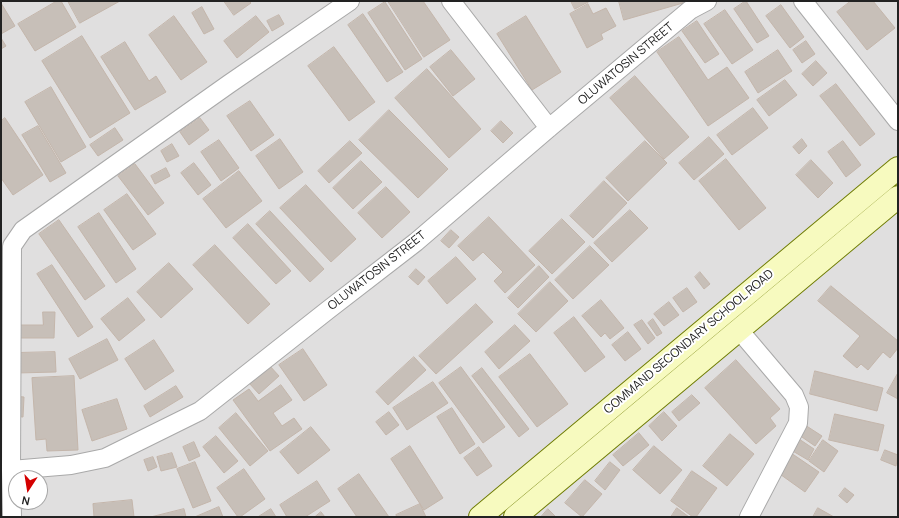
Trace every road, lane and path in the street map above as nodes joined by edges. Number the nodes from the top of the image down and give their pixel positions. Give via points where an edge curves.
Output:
1 (350, 1) edge
2 (451, 1) edge
3 (707, 1) edge
4 (803, 1) edge
5 (898, 121) edge
6 (549, 128) junction
7 (898, 168) edge
8 (898, 197) edge
9 (739, 330) junction
10 (623, 397) junction
11 (638, 414) junction
12 (11, 470) joint
13 (480, 517) edge
14 (515, 517) edge
15 (749, 517) edge

1 - 12 street via 23,230 12,246
2 - 6 street
3 - 6 street, OLUWATOSIN STREET via 690,10
4 - 5 street
6 - 12 street, OLUWATOSIN STREET via 416,242 200,411 105,458 71,465
7 - 10 main road, COMMAND SECONDARY SCHOOL ROAD
8 - 9 main road, COMMAND SECONDARY SCHOOL ROAD
9 - 11 main road, COMMAND SECONDARY SCHOOL ROAD
9 - 15 street via 794,395 799,408 798,424
10 - 11 main road
10 - 13 main road, COMMAND SECONDARY SCHOOL ROAD
11 - 14 main road, COMMAND SECONDARY SCHOOL ROAD

